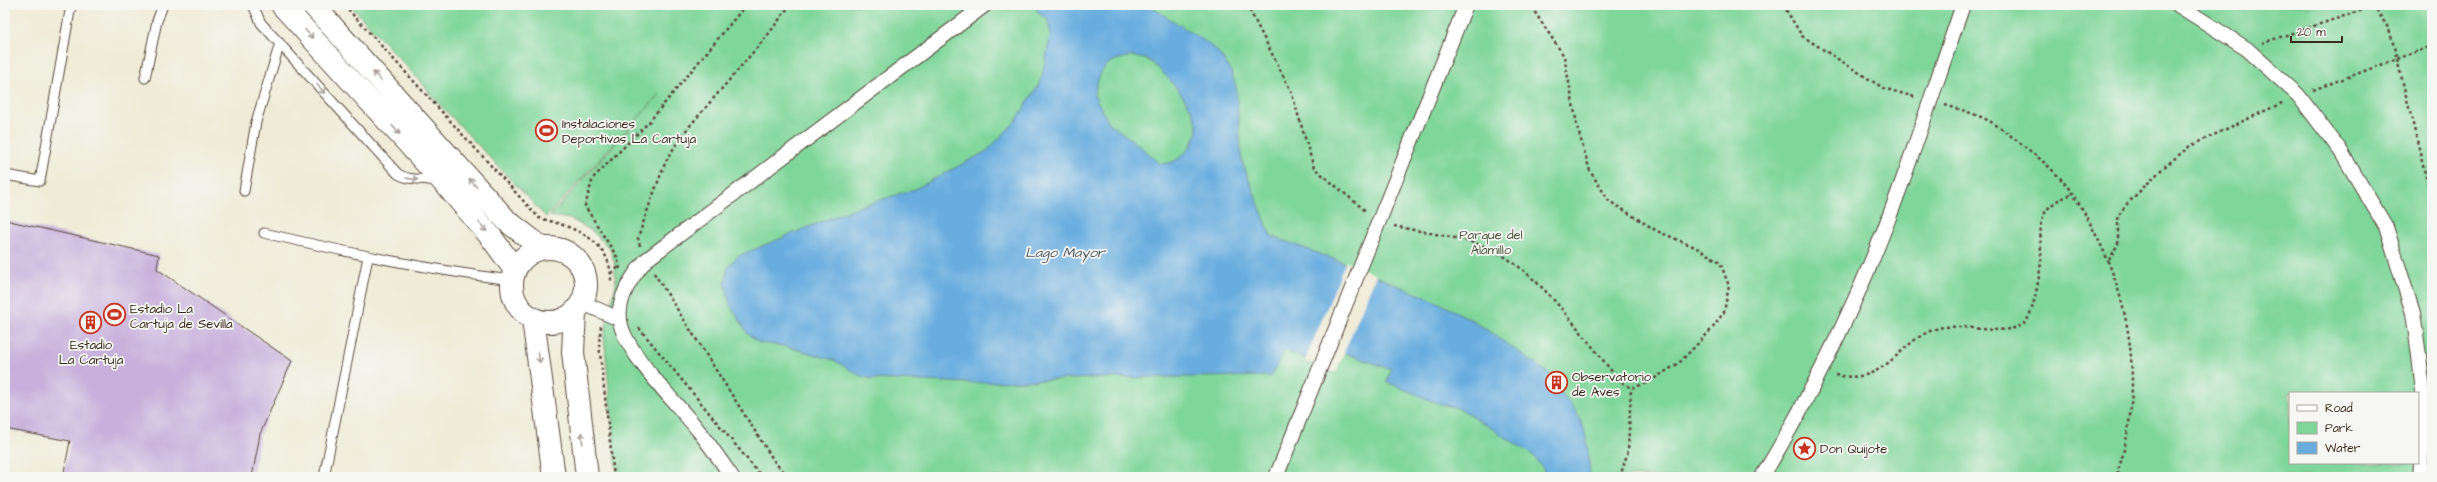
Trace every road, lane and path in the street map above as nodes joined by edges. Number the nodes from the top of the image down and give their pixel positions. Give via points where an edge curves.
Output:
1 (71, 5) edge
2 (163, 5) edge
3 (253, 5) edge
4 (282, 5) edge
5 (313, 5) edge
6 (790, 5) edge
7 (985, 5) edge
8 (1247, 5) edge
9 (1466, 5) edge
10 (1530, 5) edge
11 (1783, 5) edge
12 (1963, 5) edge
13 (2178, 5) edge
14 (2375, 5) edge
15 (280, 44) junction
16 (2432, 46) edge
17 (2247, 49) junction
18 (2397, 58) junction
19 (145, 78) dead end
20 (2298, 95) junction
21 (1929, 101) junction
22 (5, 175) edge
23 (447, 186) junction
24 (244, 191) dead end
25 (2072, 194) junction
26 (2432, 201) edge
27 (1379, 222) junction
28 (264, 233) dead end
29 (542, 248) junction
30 (368, 257) junction
31 (646, 260) junction
32 (2109, 260) junction
33 (513, 275) junction
34 (579, 307) junction
35 (533, 319) junction
36 (619, 319) junction
37 (1819, 371) junction
38 (1631, 388) junction
39 (2117, 473) junction
40 (324, 477) edge
41 (554, 477) edge
42 (587, 477) edge
43 (732, 477) edge
44 (790, 477) edge
45 (1276, 477) edge
46 (1620, 477) edge
47 (1762, 477) edge
48 (2116, 477) edge
49 (2129, 477) edge
50 (2420, 477) edge

1 - 22 lane via 40,181
2 - 19 lane
3 - 15 lane via 261,23
4 -> 23 street
29 -> 5 street via 507,221
6 - 31 path via 682,136 666,161 638,238
7 - 31 street
8 - 27 path via 1291,91 1314,168
9 - 27 street
10 - 38 path via 1564,56 1578,130 1590,171 1609,201 1657,231 1695,247 1720,262 1729,286 1724,312 1712,329 1679,363 1647,383
11 - 21 path via 1802,36 1883,88
12 - 21 street
13 - 17 street
14 - 17 path
14 - 18 path via 2389,29
15 -> 23 lane via 398,174 414,180 428,179
15 - 24 lane via 256,122
16 - 18 path
17 - 20 street
18 - 20 path
18 - 26 path
20 - 32 path via 2190,146 2163,168 2118,216 2118,244
20 - 50 street via 2340,150 2386,226 2404,280 2413,313 2423,384
21 - 25 path via 1972,113 1992,122 2039,158
21 - 37 street via 1860,287
23 -> 33 street via 491,237
25 - 32 path
25 - 37 path via 2052,204 2044,216 2040,228 2041,262 2033,300 2027,320 2019,328 1940,328 1922,335 1878,372 1846,377
27 - 38 path via 1481,246 1515,262 1546,292 1619,380
27 - 45 street
28 - 30 lane
29 - 33 street via 530,252 521,260
29 - 34 street via 566,251 576,258 583,268 587,279 587,291
30 - 33 lane via 463,275
30 - 40 lane
31 - 36 street via 632,275 624,292
31 - 44 path via 776,464
32 - 39 path via 2118,285 2129,337 2132,380 2129,431
33 - 35 street via 513,292 517,303
34 - 35 street via 566,318 556,322
34 - 36 street
42 -> 34 street via 573,352
35 -> 41 street
36 - 43 street via 627,342 699,431
37 - 47 street
38 - 46 path via 1628,451
39 - 48 path
39 - 49 path

